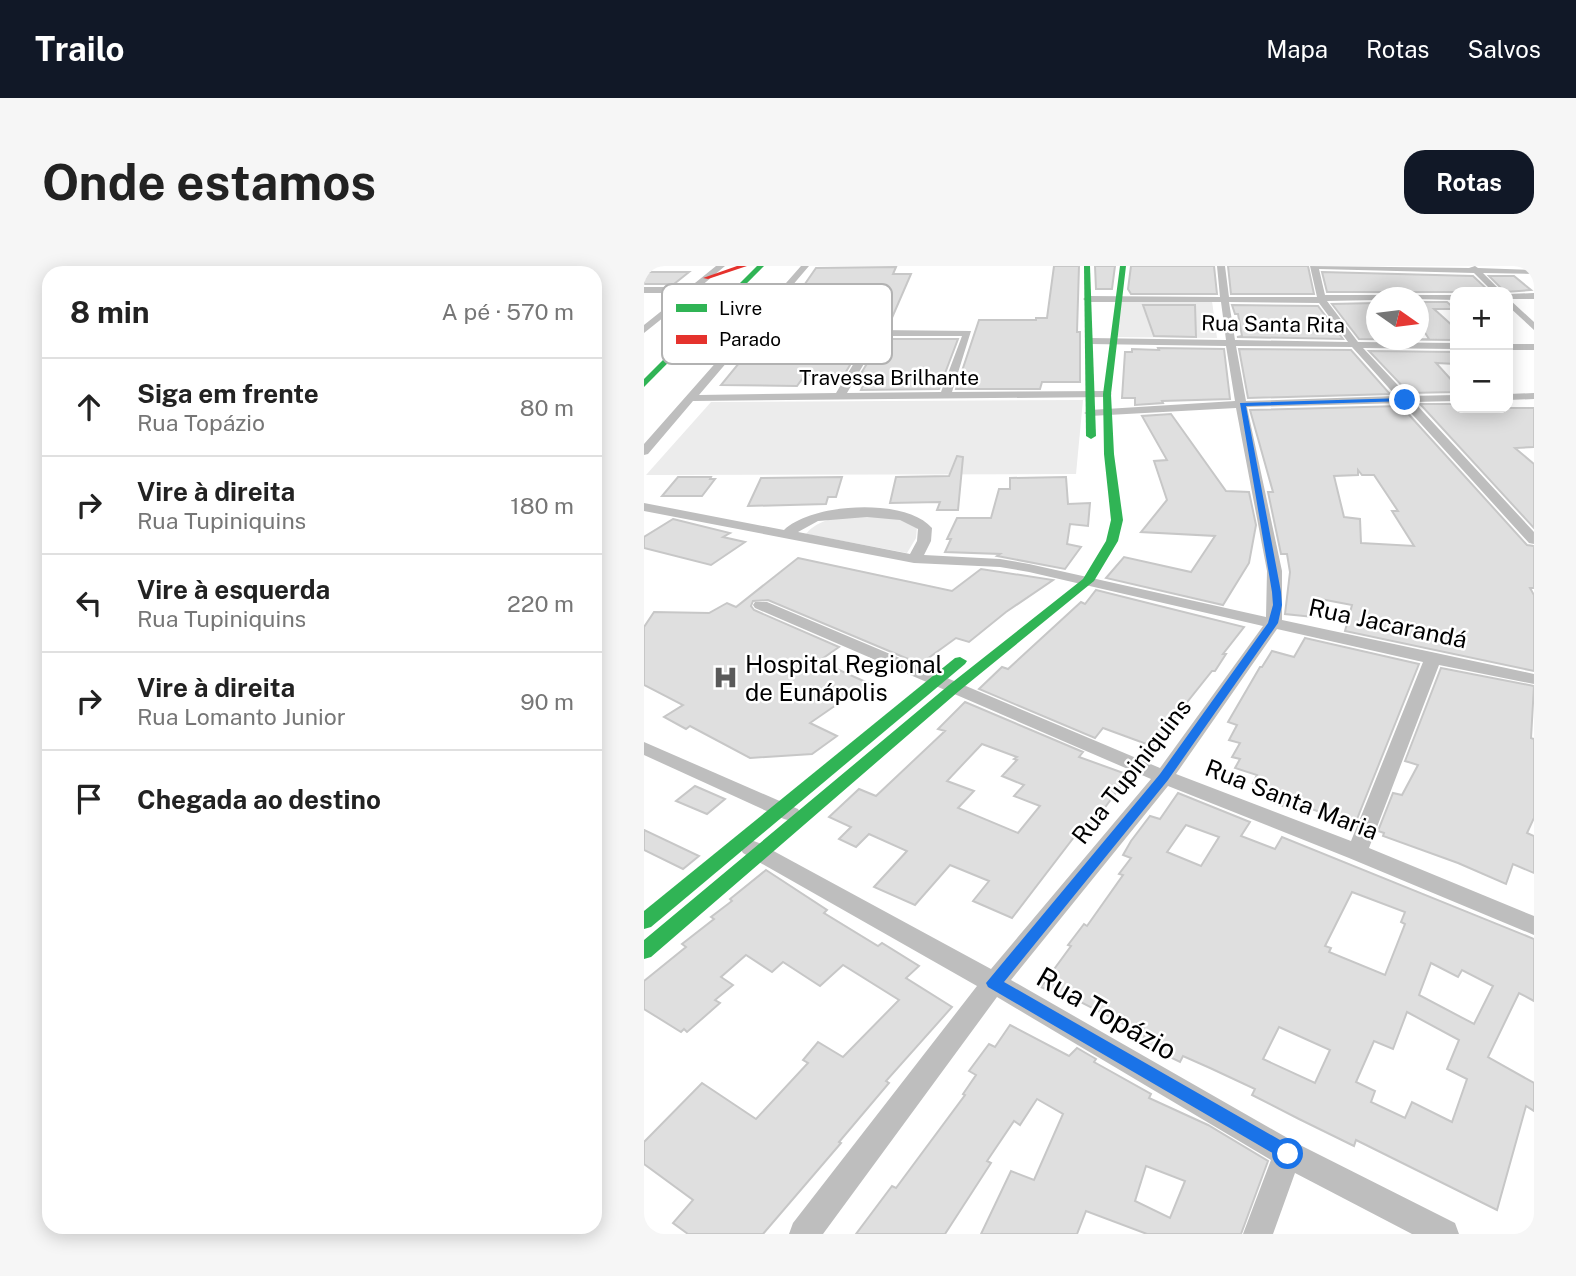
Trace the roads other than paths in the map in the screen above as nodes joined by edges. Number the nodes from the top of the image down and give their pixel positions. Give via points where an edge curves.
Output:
1 (721, 266) edge
2 (744, 266) edge
3 (761, 266) edge
4 (805, 266) edge
5 (1087, 266) edge
6 (1123, 266) edge
7 (1221, 266) edge
8 (1314, 267) edge
9 (1474, 269) edge
10 (1534, 272) edge
11 (706, 278) junction
12 (698, 284) edge
13 (743, 284) edge
14 (789, 284) edge
15 (1494, 287) edge
16 (644, 290) edge
17 (662, 290) edge
18 (1534, 296) edge
19 (1450, 297) edge
20 (1513, 298) edge
21 (1087, 299) junction
22 (1116, 299) junction
23 (1322, 299) junction
24 (1224, 300) junction
25 (1513, 304) edge
26 (662, 314) edge
27 (644, 320) edge
28 (655, 320) junction
29 (1534, 327) edge
30 (644, 330) edge
31 (892, 333) edge
32 (1090, 341) junction
33 (1112, 341) junction
34 (1231, 343) junction
35 (1354, 345) junction
36 (1450, 346) edge
37 (1513, 347) edge
38 (1534, 347) edge
39 (664, 364) edge
40 (720, 364) edge
41 (859, 364) edge
42 (1089, 370) junction
43 (1109, 370) junction
44 (644, 384) edge
45 (1107, 394) junction
46 (1088, 395) junction
47 (945, 396) junction
48 (1534, 396) edge
49 (839, 397) junction
50 (1513, 397) edge
51 (690, 398) junction
52 (1450, 398) edge
53 (1405, 400) junction
54 (1242, 404) junction
55 (1108, 412) junction
56 (1090, 413) junction
57 (1092, 450) dead end
58 (644, 451) edge
59 (644, 507) edge
60 (787, 535) junction
61 (1534, 540) edge
62 (1092, 542) dead end
63 (914, 559) junction
64 (1069, 576) junction
65 (1088, 581) junction
66 (1038, 600) dead end
67 (761, 605) dead end
68 (1273, 623) junction
69 (976, 648) dead end
70 (1433, 659) junction
71 (1534, 678) edge
72 (935, 681) junction
73 (954, 688) junction
74 (644, 748) edge
75 (1164, 777) junction
76 (781, 809) junction
77 (802, 819) junction
78 (751, 848) junction
79 (1357, 852) junction
80 (644, 922) edge
81 (1534, 926) edge
82 (644, 951) edge
83 (994, 983) junction
84 (1288, 1154) junction
85 (804, 1234) edge
86 (1258, 1234) edge
87 (1444, 1234) edge

1 - 11 street
2 - 11 main road
3 - 13 main road
4 - 14 street
5 - 21 main road
6 - 22 main road
7 - 24 street
8 - 9 street
8 - 23 street
9 - 10 street
9 - 15 street
11 - 12 street
16 - 17 street
18 - 20 street
19 - 23 street
21 - 22 street
21 - 32 main road
22 - 24 street
22 - 33 main road
23 - 24 street
23 - 35 street
24 - 34 street
25 - 29 street
26 - 28 street
27 - 28 street
28 - 30 street
31 - 47 street via 968,333
32 - 33 street, Rua Santa Rita
32 - 42 main road
33 - 34 street, Rua Santa Rita
33 - 43 main road
34 - 35 street, Rua Santa Rita
34 - 54 street
35 - 36 street, Rua Santa Rita
35 - 53 street
37 - 38 street
39 - 44 main road
40 - 51 street
41 - 49 street
42 - 43 main road
42 - 46 main road
43 - 45 main road
45 - 46 street, Travessa Brilhante
45 - 55 main road
46 - 47 street, Travessa Brilhante
46 - 56 main road
47 - 49 street, Travessa Brilhante
48 - 50 street
49 - 51 street, Travessa Brilhante
51 - 58 street
52 - 53 street
53 - 54 street
53 - 61 street
54 - 55 street
54 - 68 street via 1276,592
55 - 56 street
55 - 65 main road via 1117,520 1112,541
56 - 57 main road
59 - 60 street, Rua Jacarandá
60 - 63 street, Rua Jacarandá
60 - 63 street via 805,520 834,514 891,514 912,518 925,528
62 - 64 main road
63 - 64 street, Rua Jacarandá via 1000,563
64 - 65 street, Rua Jacarandá
64 - 66 main road
65 - 68 street, Rua Jacarandá
65 - 73 main road
67 - 72 street, Rua Santa Maria
68 - 70 street, Rua Jacarandá
68 - 75 street, Rua Tupiniquins
69 - 72 main road
70 - 71 street, Rua Jacarandá
70 - 79 street
72 - 73 street, Rua Santa Maria
72 - 76 main road
73 - 75 street, Rua Santa Maria
73 - 77 main road
74 - 76 street
75 - 79 street, Rua Santa Maria
75 - 83 street, Rua Tupiniquins
76 - 77 street
76 - 78 main road
77 - 78 main road
78 - 80 main road
78 - 82 main road
78 - 83 street, Rua Topázio
79 - 81 street, Rua Santa Maria
83 - 84 street, Rua Topázio
83 - 85 street, Rua Tupiniquins
84 - 86 street
84 - 87 street, Rua Topázio

